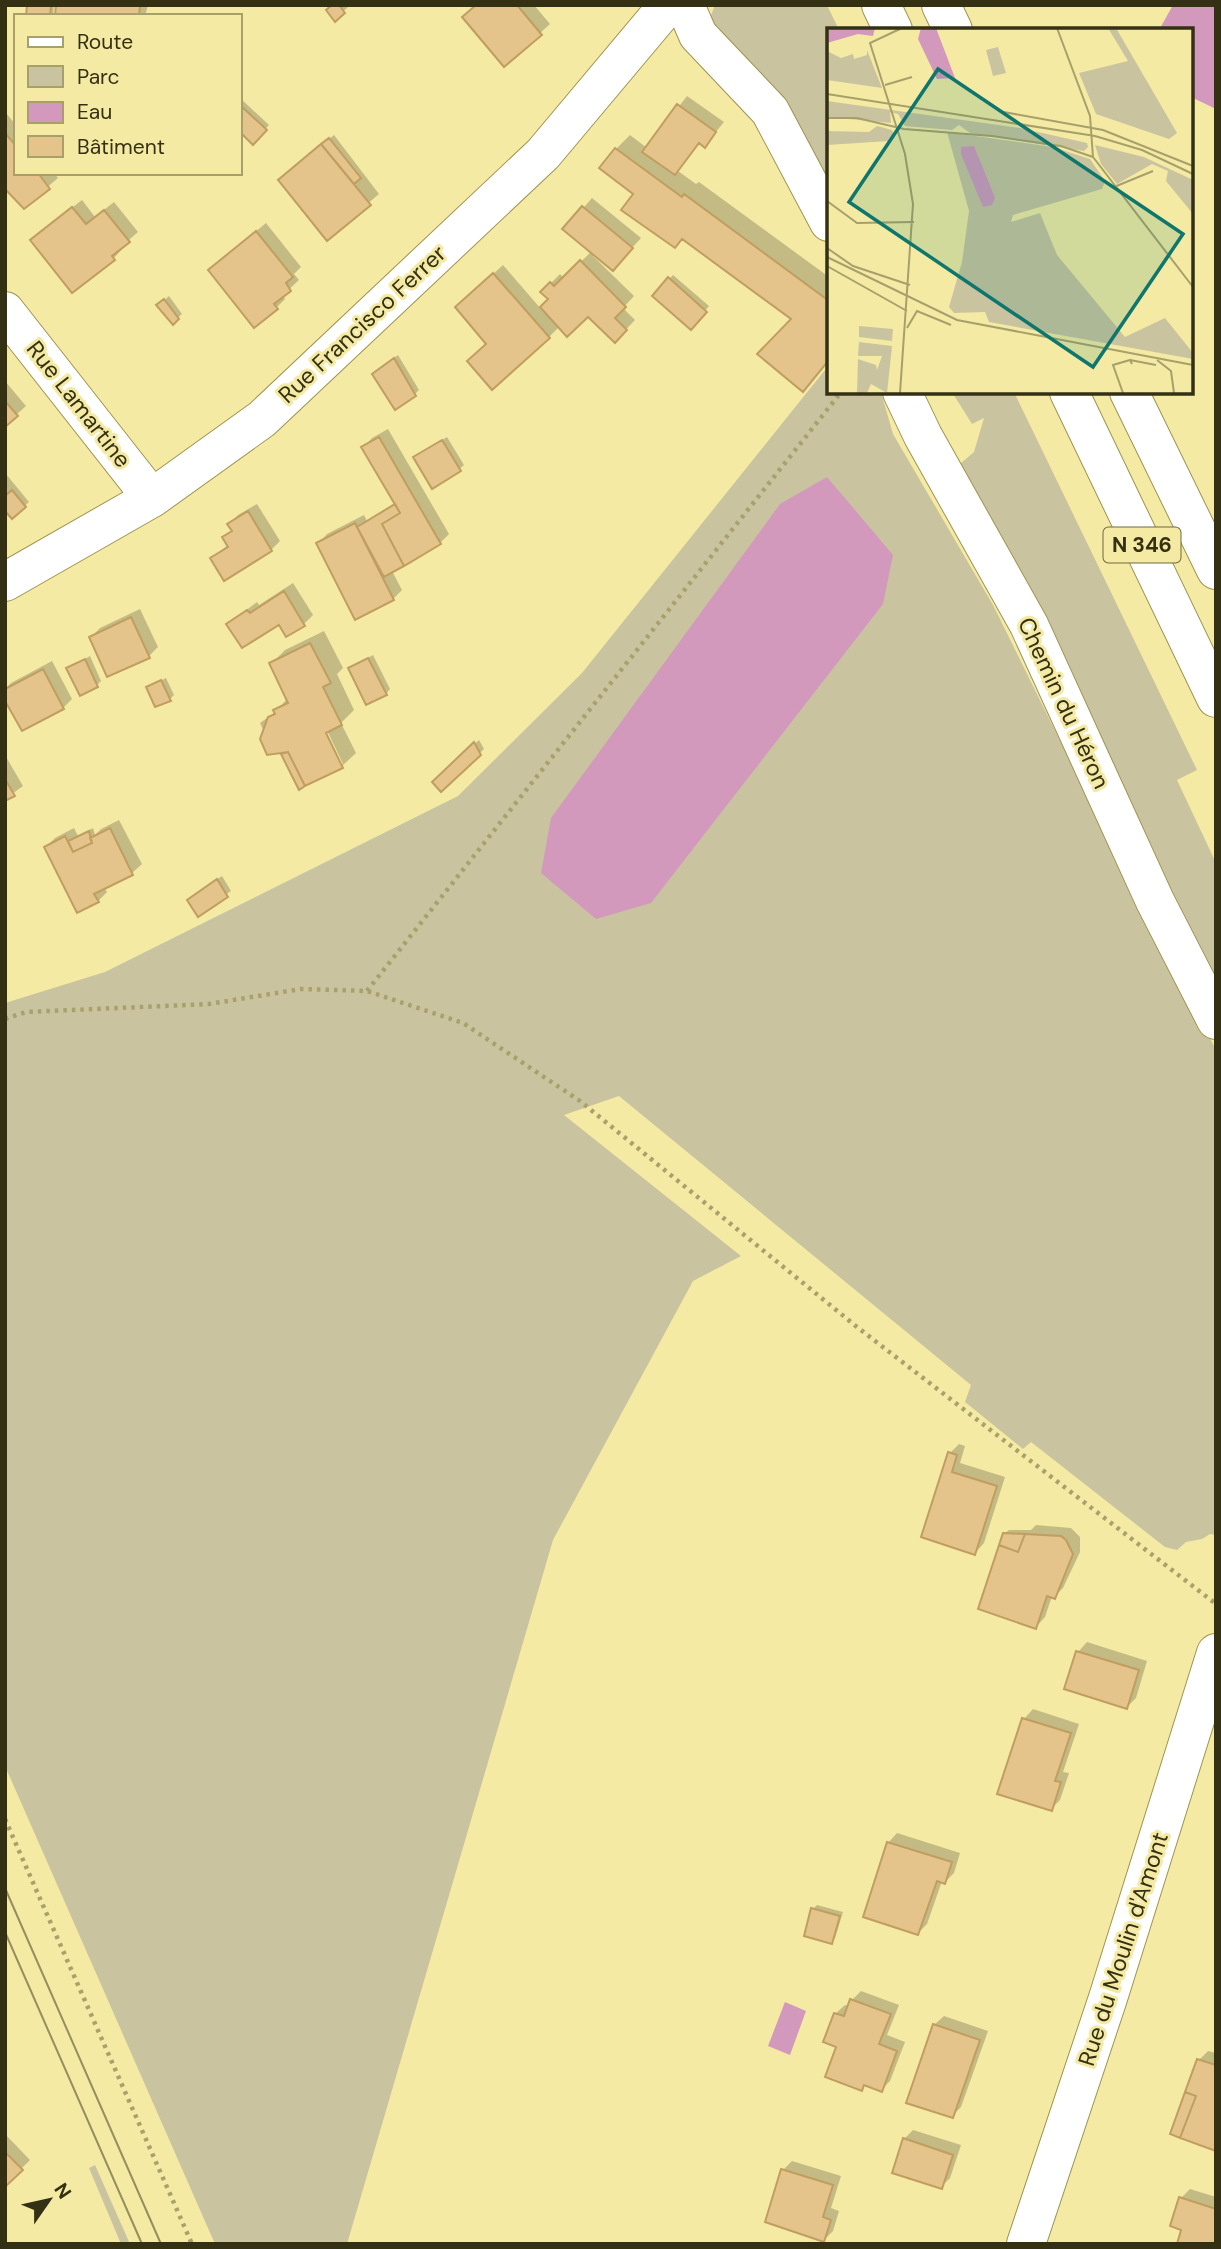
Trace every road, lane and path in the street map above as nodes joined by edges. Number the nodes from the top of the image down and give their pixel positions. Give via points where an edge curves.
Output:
1 (668, 5) edge
2 (685, 5) edge
3 (881, 5) edge
4 (942, 5) edge
5 (892, 28) edge
6 (952, 28) edge
7 (827, 218) edge
8 (5, 311) edge
9 (842, 394) edge
10 (903, 394) edge
11 (1070, 394) edge
12 (1130, 394) edge
13 (152, 498) junction
14 (1216, 570) edge
15 (5, 582) edge
16 (1216, 698) edge
17 (367, 991) junction
18 (5, 1019) edge
19 (1216, 1020) edge
20 (1216, 1604) edge
21 (1216, 1653) edge
22 (5, 1819) edge
23 (192, 2244) edge
24 (1026, 2244) edge

1 - 13 main road, Rue Francisco Ferrer via 543,153 262,419
2 - 7 main road via 698,35 770,111
3 - 5 main road
4 - 6 main road
8 - 13 main road, Rue Lamartine
9 - 17 path
10 - 19 main road, Chemin du Héron via 1029,625 1155,901
11 - 16 main road, N 346
12 - 14 main road, N 346
13 - 15 main road, Rue Francisco Ferrer
17 - 18 path via 301,989 209,1004 26,1012
17 - 20 path via 463,1023 580,1101 857,1327
21 - 24 main road, Rue du Moulin d'Amont
22 - 23 path

